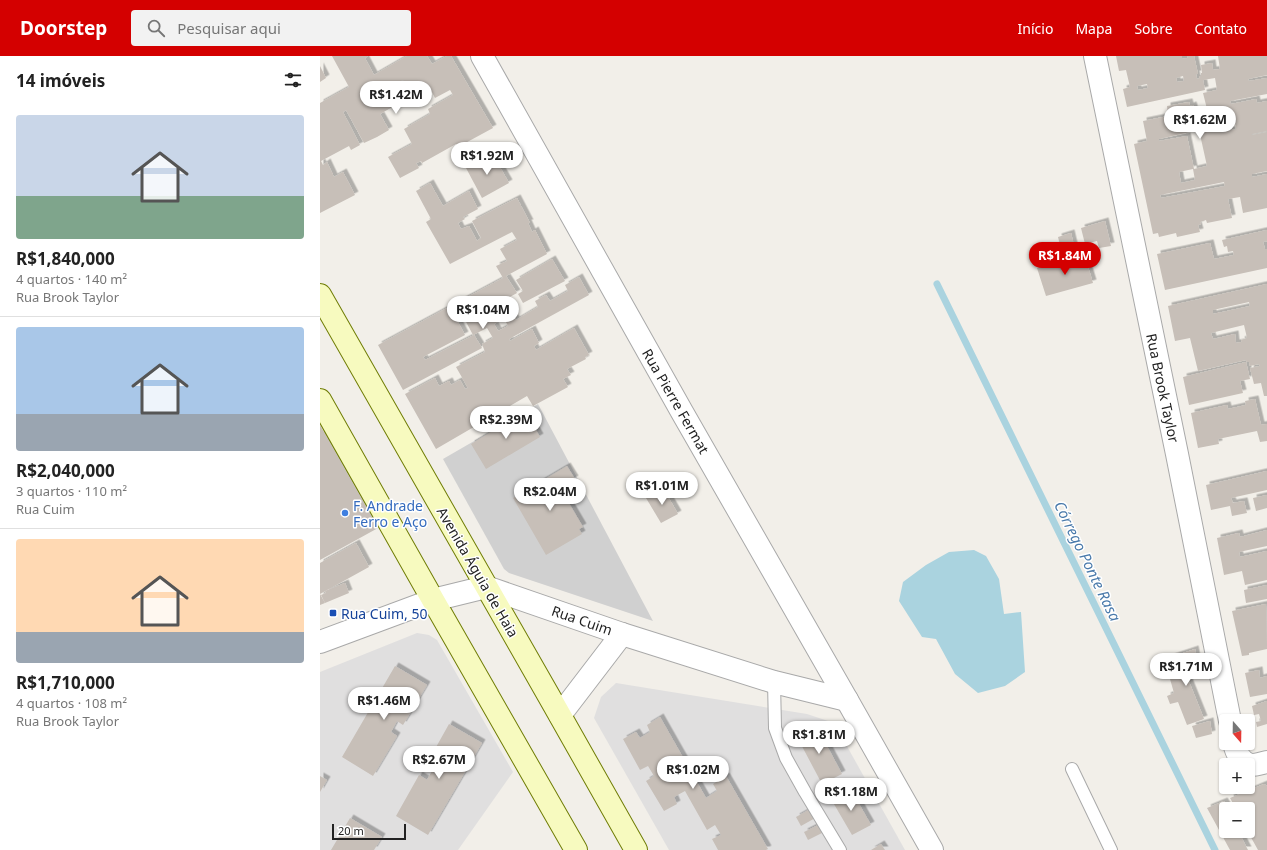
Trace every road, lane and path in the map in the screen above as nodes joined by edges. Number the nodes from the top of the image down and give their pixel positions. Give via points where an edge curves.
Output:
1 (482, 56) edge
2 (1095, 56) edge
3 (320, 295) edge
4 (320, 400) edge
5 (486, 587) junction
6 (433, 600) junction
7 (622, 634) junction
8 (320, 642) edge
9 (774, 682) junction
10 (847, 700) junction
11 (1229, 714) edge
12 (560, 715) junction
13 (1236, 750) edge
14 (1267, 762) edge
15 (1072, 769) dead end
16 (576, 850) edge
17 (636, 850) edge
18 (840, 850) edge
19 (932, 850) edge
20 (1111, 850) edge

1 - 10 street, Rua Pierre Fermat
2 - 11 street, Rua Brook Taylor
3 - 5 main road, Avenida Águia de Haia
4 - 6 main road
5 - 6 street
5 - 7 street, Rua Cuim
5 - 12 main road, Avenida Águia de Haia
6 - 8 street
6 - 16 main road
7 - 9 street, Rua Cuim
7 - 12 street
9 - 10 street, Rua Cuim
9 - 18 lane via 775,728 786,758
10 - 19 street, Rua Pierre Fermat
12 - 17 main road, Avenida Águia de Haia
13 - 14 street via 1244,762 1252,765
15 - 20 lane

